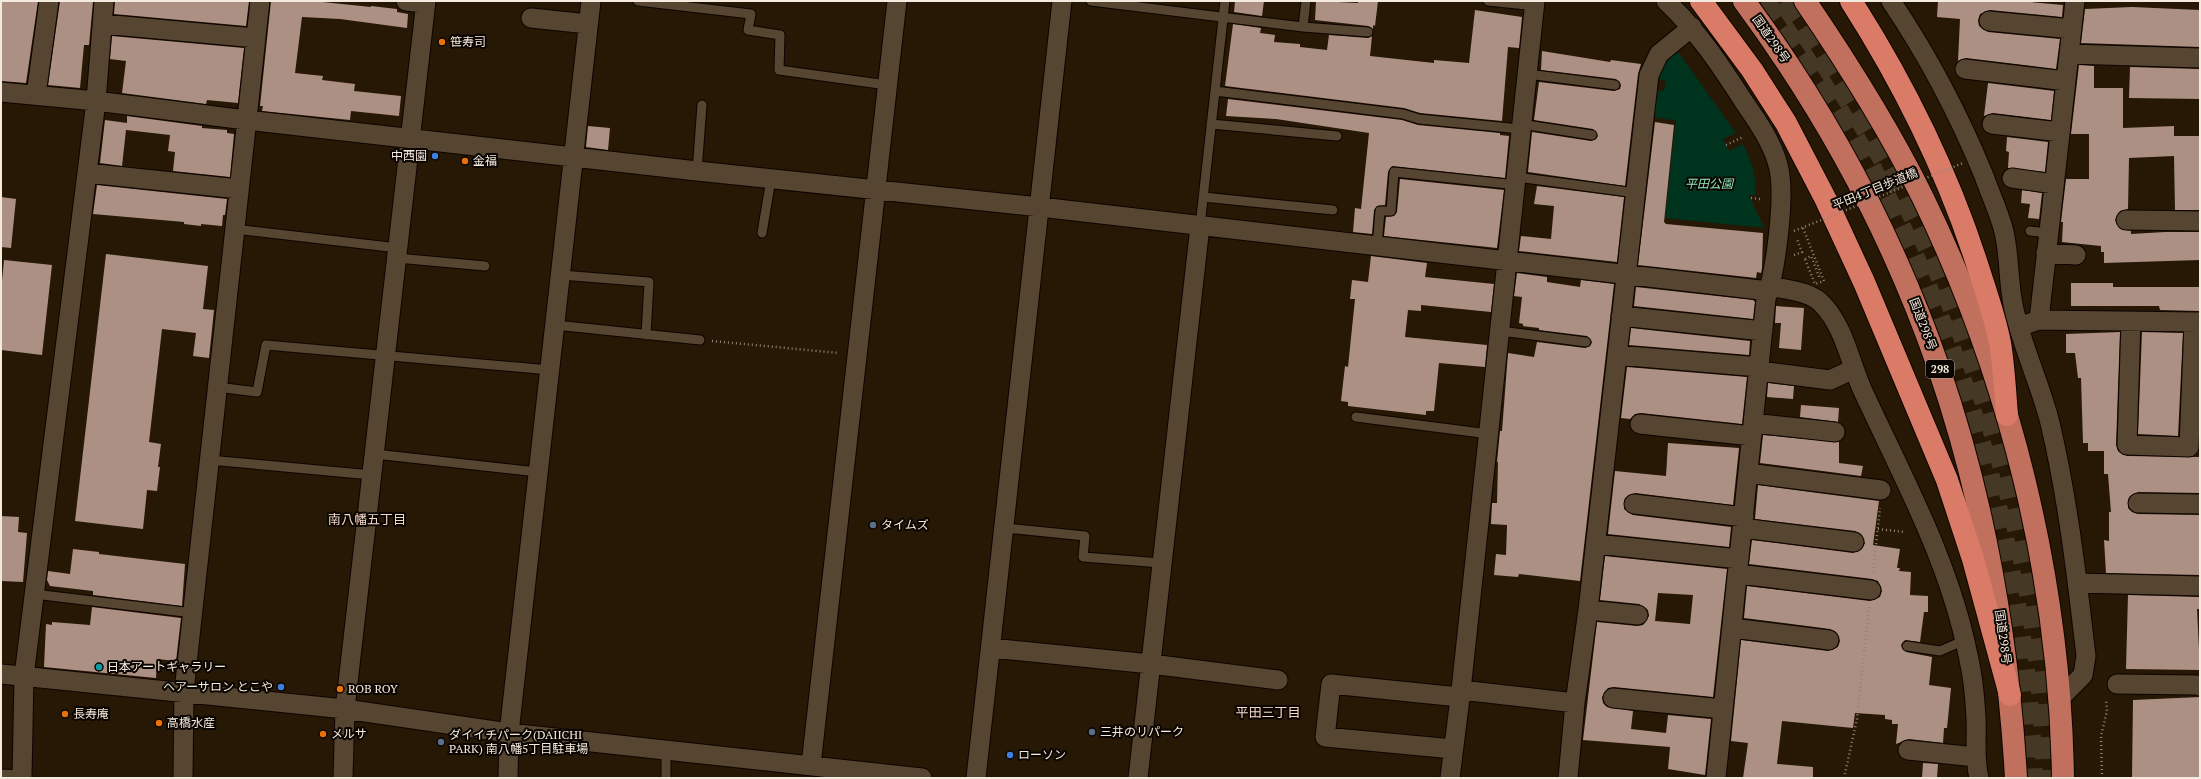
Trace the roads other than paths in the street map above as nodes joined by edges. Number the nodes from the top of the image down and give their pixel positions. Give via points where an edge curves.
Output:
1 (49, 1) edge
2 (104, 1) edge
3 (260, 1) edge
4 (406, 1) edge
5 (591, 1) edge
6 (638, 1) edge
7 (897, 1) edge
8 (1062, 1) edge
9 (1091, 1) edge
10 (1225, 1) edge
11 (1306, 1) edge
12 (1488, 1) edge
13 (1666, 1) edge
14 (1701, 1) edge
15 (1744, 1) edge
16 (1805, 1) edge
17 (1851, 1) edge
18 (1891, 1) edge
19 (2075, 1) edge
20 (425, 2) edge
21 (1535, 3) edge
22 (1223, 16) junction
23 (531, 18) dead end
24 (1989, 21) dead end
25 (102, 24) junction
26 (588, 24) junction
27 (1303, 27) junction
28 (1692, 27) junction
29 (2072, 29) junction
30 (1368, 32) dead end
31 (256, 38) junction
32 (2069, 54) junction
33 (2200, 58) edge
34 (1965, 69) dead end
35 (1527, 74) junction
36 (2066, 81) junction
37 (887, 85) junction
38 (1615, 85) dead end
39 (1215, 91) junction
40 (1, 92) edge
41 (36, 95) junction
42 (96, 101) junction
43 (702, 104) dead end
44 (246, 120) junction
45 (1211, 124) junction
46 (1992, 124) dead end
47 (1521, 127) junction
48 (2060, 132) junction
49 (1592, 135) dead end
50 (1337, 136) dead end
51 (411, 139) junction
52 (574, 157) junction
53 (697, 171) junction
54 (87, 173) junction
55 (2012, 178) dead end
56 (771, 179) junction
57 (1517, 181) junction
58 (2054, 184) junction
59 (239, 189) junction
60 (875, 190) junction
61 (1636, 193) junction
62 (1203, 197) junction
63 (1040, 207) junction
64 (1333, 210) dead end
65 (2126, 220) dead end
66 (2200, 221) edge
67 (1200, 226) junction
68 (234, 229) junction
69 (2030, 231) dead end
70 (762, 233) dead end
71 (2049, 233) junction
72 (1377, 246) junction
73 (398, 253) junction
74 (2046, 253) junction
75 (2076, 255) dead end
76 (1507, 260) junction
77 (484, 266) dead end
78 (1626, 274) junction
79 (561, 275) junction
80 (1769, 288) junction
81 (1621, 316) junction
82 (2039, 320) junction
83 (2131, 321) junction
84 (2197, 322) edge
85 (555, 325) junction
86 (2019, 327) junction
87 (1763, 331) junction
88 (1500, 332) junction
89 (646, 335) junction
90 (700, 340) road end
91 (1586, 342) dead end
92 (1617, 354) junction
93 (387, 355) junction
94 (1759, 369) junction
95 (1854, 369) junction
96 (550, 370) junction
97 (217, 387) junction
98 (2007, 415) junction
99 (1356, 418) dead end
100 (1640, 424) dead end
101 (1753, 429) junction
102 (1835, 432) dead end
103 (1489, 434) junction
104 (375, 454) junction
105 (209, 460) junction
106 (538, 472) junction
107 (1748, 473) junction
108 (372, 475) junction
109 (1880, 490) road end
110 (2138, 503) dead end
111 (1634, 504) dead end
112 (2200, 504) edge
113 (1743, 522) junction
114 (1005, 528) junction
115 (1854, 542) dead end
116 (1596, 544) junction
117 (1162, 563) junction
118 (1738, 566) junction
119 (2077, 583) junction
120 (2200, 586) edge
121 (1871, 590) road end
122 (34, 594) junction
123 (1588, 610) junction
124 (193, 613) junction
125 (1638, 615) dead end
126 (1732, 628) junction
127 (1829, 640) dead end
128 (1965, 640) junction
129 (1907, 646) dead end
130 (991, 648) junction
131 (1151, 664) junction
132 (1, 674) edge
133 (24, 676) junction
134 (1278, 680) dead end
135 (2117, 684) dead end
136 (2200, 686) edge
137 (184, 691) junction
138 (1460, 694) junction
139 (2010, 695) junction
140 (1613, 698) dead end
141 (2058, 700) junction
142 (1575, 703) junction
143 (1723, 708) junction
144 (345, 709) junction
145 (509, 733) junction
146 (666, 749) junction
147 (1453, 749) junction
148 (1908, 750) dead end
149 (1966, 756) dead end
150 (820, 770) edge
151 (1, 774) edge
152 (22, 776) edge
153 (183, 778) edge
154 (343, 778) edge
155 (508, 778) edge
156 (666, 778) edge
157 (922, 778) edge
158 (976, 778) edge
159 (1138, 778) edge
160 (1450, 778) edge
161 (1568, 778) edge
162 (1716, 778) edge
163 (1979, 778) edge
164 (2016, 778) edge
165 (2063, 778) edge

1 - 41 street
2 - 25 street
3 - 31 street
4 - 20 street
5 - 26 street
6 - 37 lane via 752,14 748,30 780,35 779,70
7 - 37 street
8 - 63 street
9 - 22 lane
10 - 22 lane
11 - 27 lane
12 - 21 lane
13 - 28 street
14 - 139 highway via 1752,70 1786,123 1864,282 1947,480 1973,559
15 - 139 highway, 国道298号 / 298 via 1815,104 1854,172 1902,270 1924,326 1954,412 1981,512 2002,629
16 - 98 highway via 1865,92 1922,197 1972,312
17 - 98 highway via 1902,86 1938,161 1961,218 1999,340
18 - 86 street via 1944,91 1988,186 2005,239 2011,294
19 - 29 street
20 - 51 street
21 - 35 street
22 - 27 lane
22 - 39 lane
23 - 26 street
24 - 29 street
25 - 31 street
25 - 42 street
26 - 52 street
27 - 30 lane
28 - 61 street via 1659,54 1652,66
28 - 80 street via 1753,114 1778,163 1780,204
29 - 32 street
31 - 44 street
32 - 33 street
32 - 36 street
34 - 36 street
35 - 38 lane
35 - 47 street
36 - 48 street
37 - 60 street
39 - 45 lane
39 - 47 lane via 1403,114 1419,119
40 - 41 street
41 - 42 street
42 - 44 street
42 - 54 street
43 - 53 lane
44 - 51 street
44 - 59 street
45 - 50 lane
45 - 62 lane
46 - 48 street
47 - 49 lane
47 - 57 street
48 - 58 street
51 - 52 street
51 - 73 street
52 - 53 street
52 - 79 street
53 - 56 street
54 - 59 street
54 - 122 street
55 - 58 street
56 - 60 street
56 - 70 lane
57 - 61 lane
57 - 72 lane via 1394,172 1391,211 1380,212
57 - 76 street
58 - 71 street
59 - 68 street
60 - 63 street
60 - 150 street via 857,354
61 - 78 street
62 - 64 lane
62 - 67 lane
63 - 67 street
63 - 114 street
65 - 66 street
67 - 72 street
67 - 117 street
68 - 73 lane
68 - 97 street
69 - 71 lane
71 - 74 street
72 - 76 street
73 - 77 lane
73 - 93 street
74 - 75 street
74 - 82 street
76 - 78 street
76 - 88 street
78 - 80 street
78 - 81 street
79 - 85 street
79 - 89 lane via 650,282
80 - 87 street
80 - 95 street via 1809,295 1822,303 1834,318
81 - 87 street
81 - 92 street
82 - 83 street
82 - 86 street
83 - 84 street
83 - 84 street via 2126,445 2189,447
85 - 89 lane
85 - 96 street
86 - 119 street via 2038,379 2050,423
87 - 94 street
88 - 91 lane
88 - 103 street
89 - 90 lane
92 - 94 street
92 - 116 street
93 - 96 lane
93 - 97 lane via 266,345 257,392
93 - 104 street
94 - 95 street via 1830,380
94 - 101 street
95 - 128 street via 1923,517
96 - 106 street
97 - 105 street
98 - 141 highway via 2030,504 2044,576
99 - 103 lane
100 - 101 street
101 - 102 street
101 - 107 street
103 - 138 street
104 - 106 lane
104 - 108 street
105 - 108 lane
105 - 124 street
106 - 145 street
107 - 109 street
107 - 113 street
108 - 144 street
110 - 112 street
111 - 113 street
113 - 115 street
113 - 118 street
114 - 117 lane via 1085,536 1083,557
114 - 130 street
116 - 118 street
116 - 123 street
117 - 131 street
118 - 121 street
118 - 126 street
119 - 120 street
119 - 141 street via 2086,656 2085,670 2079,681
122 - 124 lane
122 - 133 street
123 - 125 street
123 - 142 street
124 - 137 street
126 - 127 street
126 - 143 street
128 - 129 lane via 1940,652
128 - 163 street via 1973,686
130 - 131 street
130 - 158 street
131 - 134 street
131 - 159 street
132 - 133 street
133 - 137 street
133 - 152 street
135 - 136 street
137 - 144 street
137 - 153 street
138 - 142 street
138 - 147 street
138 - 147 street via 1331,684 1325,737
139 - 164 highway, 国道298号 / 298
140 - 143 street
141 - 165 highway
142 - 161 street
143 - 162 street
144 - 145 street
144 - 154 street
145 - 146 street
145 - 155 street
146 - 150 street
146 - 156 lane
147 - 160 street
148 - 149 street
150 - 157 street
151 - 152 lane

